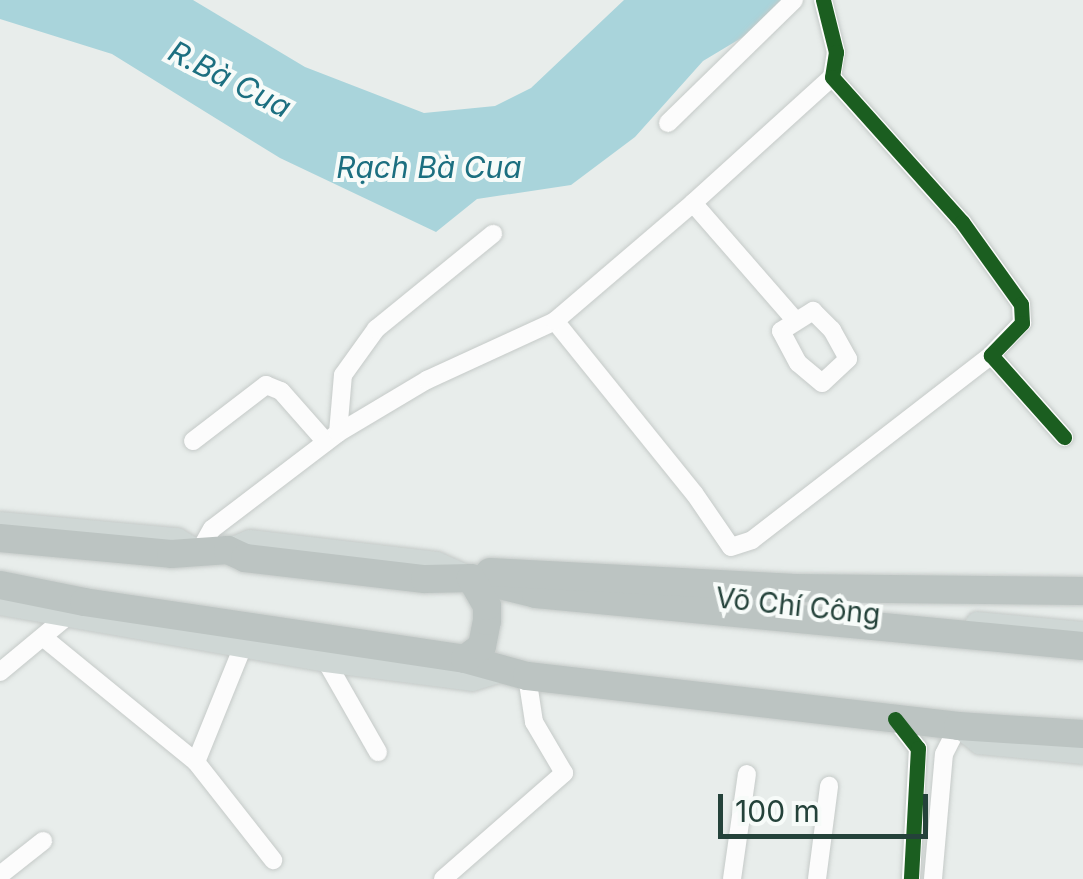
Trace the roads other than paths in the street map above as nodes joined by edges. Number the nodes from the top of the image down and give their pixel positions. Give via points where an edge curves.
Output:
1 (794, 0) edge
2 (823, 0) edge
3 (832, 77) junction
4 (668, 123) dead end
5 (694, 202) junction
6 (493, 234) dead end
7 (795, 320) dead end
8 (555, 321) junction
9 (991, 355) junction
10 (1064, 436) dead end
11 (332, 437) junction
12 (192, 441) dead end
13 (0, 522) edge
14 (0, 538) edge
15 (198, 552) junction
16 (471, 578) junction
17 (0, 585) edge
18 (514, 588) junction
19 (1083, 591) edge
20 (0, 604) edge
21 (76, 610) junction
22 (1083, 632) edge
23 (246, 636) junction
24 (44, 638) junction
25 (1083, 646) edge
26 (327, 650) junction
27 (465, 660) junction
28 (0, 672) edge
29 (515, 673) junction
30 (895, 719) junction
31 (958, 726) junction
32 (1083, 734) edge
33 (378, 752) dead end
34 (1083, 753) edge
35 (196, 762) junction
36 (747, 774) dead end
37 (828, 786) dead end
38 (43, 841) dead end
39 (273, 860) dead end
40 (0, 874) edge
41 (443, 879) edge
42 (732, 879) edge
43 (817, 879) edge
44 (910, 879) edge
45 (934, 879) edge

1 - 4 street
2 - 3 street via 836,52
3 - 5 street
3 - 9 street via 962,222 1020,304 1022,322
5 - 7 street
5 - 8 street
6 - 11 street via 376,330 344,374
8 - 9 street via 732,547 752,540
8 - 11 street via 428,380
9 - 10 street
11 - 12 street via 266,386
11 - 15 street via 212,529
13 - 15 main road, Võ Chí Công via 177,539
14 - 15 highway, Võ Chí Công
15 - 16 highway, Võ Chí Công via 228,550 246,558 425,579
16 - 18 highway, Võ Chí Công
16 - 19 highway via 514,570 791,588
16 - 27 highway via 487,621 482,646
17 - 21 highway
18 - 22 main road, Võ Chí Công via 541,581
18 - 25 highway, Võ Chí Công
18 - 29 highway via 502,601 496,654
20 - 21 main road
21 - 23 highway
21 - 24 street
23 - 26 highway
23 - 35 street
24 - 28 street
24 - 35 street
26 - 27 highway
26 - 29 main road via 472,680
26 - 33 street
27 - 29 highway
29 - 30 highway
29 - 41 street via 564,773
30 - 31 highway
30 - 44 street via 918,748
31 - 32 highway
31 - 34 main road via 980,743
31 - 45 street via 944,754
35 - 39 street
36 - 42 street
37 - 43 street
38 - 40 street

